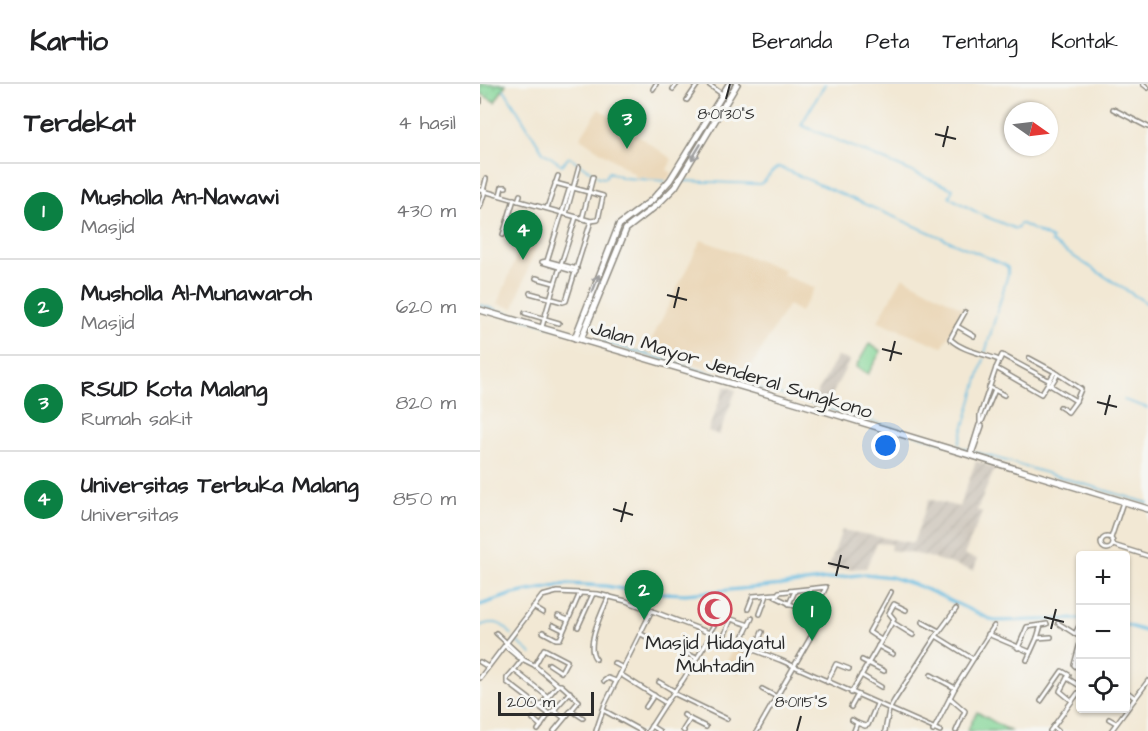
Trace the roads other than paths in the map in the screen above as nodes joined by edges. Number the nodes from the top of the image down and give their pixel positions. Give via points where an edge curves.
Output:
1 (656, 84) edge
2 (677, 84) edge
3 (699, 84) edge
4 (708, 84) edge
5 (729, 84) edge
6 (737, 84) edge
7 (1143, 84) edge
8 (1148, 87) edge
9 (653, 89) dead end
10 (673, 89) dead end
11 (723, 94) junction
12 (729, 99) junction
13 (687, 100) dead end
14 (1113, 109) dead end
15 (1148, 127) edge
16 (579, 167) dead end
17 (558, 176) dead end
18 (593, 177) dead end
19 (486, 179) dead end
20 (555, 183) junction
21 (572, 189) junction
22 (483, 191) edge
23 (588, 193) junction
24 (520, 195) dead end
25 (516, 200) junction
26 (652, 200) junction
27 (657, 205) junction
28 (480, 207) edge
29 (547, 209) junction
30 (561, 213) junction
31 (566, 214) junction
32 (576, 217) junction
33 (582, 219) junction
34 (591, 221) junction
35 (503, 235) dead end
36 (560, 266) junction
37 (577, 271) junction
38 (536, 278) dead end
39 (554, 283) junction
40 (530, 293) dead end
41 (550, 298) junction
42 (480, 310) edge
43 (964, 312) dead end
44 (525, 313) dead end
45 (544, 319) junction
46 (559, 323) dead end
47 (957, 327) junction
48 (542, 328) junction
49 (974, 336) dead end
50 (578, 338) junction
51 (1029, 358) dead end
52 (999, 360) junction
53 (996, 368) junction
54 (1057, 373) junction
55 (1050, 383) junction
56 (989, 387) junction
57 (995, 390) junction
58 (1004, 395) dead end
59 (1076, 401) junction
60 (1060, 407) dead end
61 (980, 424) junction
62 (972, 452) junction
63 (1123, 502) junction
64 (1148, 509) edge
65 (1112, 538) junction
66 (1113, 545) junction
67 (1148, 556) edge
68 (811, 589) junction
69 (795, 591) junction
70 (580, 592) junction
71 (891, 592) dead end
72 (593, 594) junction
73 (776, 594) junction
74 (767, 595) junction
75 (609, 596) junction
76 (789, 604) junction
77 (533, 607) junction
78 (748, 609) dead end
79 (802, 609) junction
80 (956, 609) dead end
81 (652, 610) junction
82 (906, 610) dead end
83 (825, 612) dead end
84 (543, 613) dead end
85 (760, 614) dead end
86 (813, 615) junction
87 (558, 616) dead end
88 (752, 618) dead end
89 (730, 619) junction
90 (568, 620) junction
91 (892, 622) junction
92 (922, 622) dead end
93 (819, 624) junction
94 (1047, 624) dead end
95 (1058, 624) dead end
96 (749, 625) junction
97 (1041, 625) junction
98 (553, 626) dead end
99 (994, 626) dead end
100 (578, 627) dead end
101 (563, 630) junction
102 (939, 631) junction
103 (762, 632) dead end
104 (496, 633) dead end
105 (543, 633) dead end
106 (710, 633) junction
107 (640, 634) junction
108 (988, 634) junction
109 (1075, 634) edge
110 (744, 635) dead end
111 (913, 635) dead end
112 (936, 636) junction
113 (1051, 637) dead end
114 (1037, 638) junction
115 (723, 639) junction
116 (881, 640) junction
117 (656, 642) dead end
118 (506, 645) junction
119 (878, 646) junction
120 (1018, 648) junction
121 (755, 650) junction
122 (1030, 652) junction
123 (688, 654) dead end
124 (893, 654) dead end
125 (522, 658) junction
126 (696, 658) junction
127 (596, 659) dead end
128 (973, 659) junction
129 (862, 660) dead end
130 (1027, 660) dead end
131 (480, 662) edge
132 (537, 662) junction
133 (614, 663) dead end
134 (868, 663) junction
135 (549, 664) dead end
136 (795, 666) junction
137 (488, 667) junction
138 (623, 668) junction
139 (849, 669) dead end
140 (514, 670) junction
141 (884, 671) dead end
142 (620, 674) junction
143 (861, 675) junction
144 (931, 675) dead end
145 (480, 678) edge
146 (1067, 678) junction
147 (604, 681) dead end
148 (616, 681) junction
149 (1148, 681) edge
150 (659, 682) dead end
151 (827, 682) junction
152 (1076, 684) edge
153 (558, 685) junction
154 (881, 687) dead end
155 (955, 688) junction
156 (762, 689) dead end
157 (570, 692) junction
158 (674, 692) junction
159 (851, 693) junction
160 (1130, 694) edge
161 (654, 695) junction
162 (1076, 695) edge
163 (857, 696) junction
164 (548, 697) junction
165 (777, 698) junction
166 (950, 698) junction
167 (1135, 698) junction
168 (1072, 700) junction
169 (1041, 701) dead end
170 (666, 703) junction
171 (877, 704) junction
172 (539, 707) junction
173 (646, 707) dead end
174 (851, 707) dead end
175 (554, 710) junction
176 (572, 710) junction
177 (603, 710) junction
178 (889, 710) junction
179 (549, 714) junction
180 (684, 716) dead end
181 (564, 718) junction
182 (583, 718) dead end
183 (690, 718) junction
184 (533, 719) dead end
185 (727, 719) dead end
186 (1109, 719) dead end
187 (852, 720) dead end
188 (857, 723) junction
189 (1116, 723) junction
190 (651, 726) junction
191 (706, 727) dead end
192 (540, 728) edge
193 (1051, 729) edge
194 (934, 730) edge
195 (554, 731) edge
196 (596, 731) edge
197 (641, 731) edge
198 (648, 731) edge
199 (659, 731) edge
200 (683, 731) edge
201 (757, 731) edge
202 (854, 731) edge
203 (885, 731) edge
204 (940, 731) edge
205 (956, 731) edge
206 (1058, 731) edge
207 (1111, 731) edge

1 - 9 street
2 - 10 street
3 - 13 street
4 - 11 street
5 - 11 main road
6 - 12 main road
7 - 8 street
11 - 12 street
11 - 26 main road via 673,176
12 -> 27 main road via 680,179
14 - 15 street
16 - 21 street
17 - 20 street
18 - 23 street
19 - 22 street
20 - 21 street
20 - 29 street
21 - 23 street
21 - 30 street
21 - 31 street
22 - 25 street
22 - 28 street
23 - 33 street
23 - 34 street via 604,197 598,219
24 - 25 street
25 - 29 street
25 - 35 street
26 - 27 main road
50 -> 26 main road via 618,226
27 - 50 main road via 625,231
29 - 30 street
30 - 31 street
30 - 36 street via 547,261
31 - 32 street
32 - 33 street
32 - 36 street
33 - 34 street
34 - 37 street
36 - 37 street
36 - 39 street
37 - 41 street via 566,301
38 - 39 street
39 - 41 street
40 - 41 street
41 - 45 street
42 - 48 main road, Jalan Mayor Jenderal Sungkono
43 - 47 street
44 - 45 street
45 - 46 street
45 - 48 street
47 - 49 street
47 - 52 street via 951,340
48 - 50 main road, Jalan Mayor Jenderal Sungkono
50 - 62 main road, Jalan Mayor Jenderal Sungkono
51 - 54 street
52 - 53 street
52 - 55 street via 1004,355
53 - 55 street via 1041,394
53 - 56 street
54 - 55 street
54 - 59 street via 1082,389
55 - 59 street
56 - 57 street
56 - 61 street
57 - 58 street
57 - 61 street
59 - 60 street via 1068,412
61 - 62 street
62 - 63 main road, Jalan Mayor Jenderal Sungkono
63 - 64 main road, Jalan Mayor Jenderal Sungkono
63 - 65 street
65 - 66 street
65 - 66 street via 1103,538 1101,544 1107,549
66 - 67 street
68 - 69 street
68 - 79 street
68 - 86 street via 826,588
69 - 73 street
69 - 76 street
70 - 72 street
70 - 77 street via 548,593
70 - 90 street
71 - 116 street via 869,632
72 - 75 street
72 - 100 street
73 - 74 street
73 - 76 street
74 - 78 street via 753,596
74 - 85 street
75 - 81 street
75 - 127 street via 591,647
76 - 79 street
77 - 84 street
77 - 118 street
79 - 86 street
80 - 102 street
81 - 106 street
81 - 107 street
82 - 91 street via 894,604 889,614 894,618
83 - 93 street
86 - 93 street
87 - 90 street
88 - 96 street
89 - 96 street
89 - 106 street via 720,616
89 - 115 street
90 - 101 street
91 - 111 street
91 - 116 street
92 - 102 street
93 - 136 street
94 - 97 street
95 - 109 street
96 - 110 street
97 - 114 street
97 - 120 street via 1027,627
98 - 101 street
99 - 108 street
101 - 105 street via 559,640
102 - 112 street
103 - 121 street
104 - 118 street
106 - 115 street
106 - 126 street
107 - 117 street
107 - 138 street
108 - 120 street
108 - 128 street
112 - 128 street
112 - 178 street
113 - 114 street
114 - 122 street
115 - 121 street
116 - 119 street
118 - 125 street
118 - 137 street
119 - 124 street
119 - 134 street
120 - 122 street
121 - 136 street
122 - 130 street
123 - 126 street
125 - 132 street
125 - 140 street
126 - 158 street
128 - 155 street
129 - 134 street
131 - 137 street
132 - 135 street via 544,649 567,661 561,672
132 - 153 street
133 - 138 street
134 - 141 street
134 - 143 street
136 - 151 street
136 - 165 street
137 - 145 street
138 - 142 street
139 - 151 street via 836,664
140 - 164 street
140 - 172 street via 507,682
142 - 148 street
142 - 161 street
143 - 154 street
143 - 159 street
144 - 155 street
146 - 152 street
146 - 168 street via 1060,691
146 - 169 street via 1069,675 1061,672
147 - 148 street
148 - 177 street
149 - 167 street
150 - 158 street
151 - 159 street
153 - 157 street
153 - 164 street
155 - 166 street
156 - 165 street
157 - 175 street
157 - 176 street via 579,701
158 - 170 street
158 - 185 street
159 - 163 street
160 - 167 street
161 - 170 street
161 - 173 street
162 - 168 street
163 - 171 street
163 - 174 street
164 - 172 street
165 - 201 street
166 - 194 street
166 - 205 street via 965,711
167 - 189 street
168 - 193 street
170 - 190 street
171 - 178 street
171 - 188 street via 868,726
172 - 179 street
175 - 179 street
175 - 181 street
176 - 181 street
176 - 182 street
177 - 196 street
177 - 197 street
178 - 194 street
178 - 203 street
179 - 192 street
180 - 183 street
181 - 195 street
183 - 191 street
183 - 200 street
184 - 192 street
186 - 189 street
187 - 188 street
188 - 202 street
189 - 207 street
190 - 198 street
190 - 199 street
193 - 206 street
194 - 204 street

